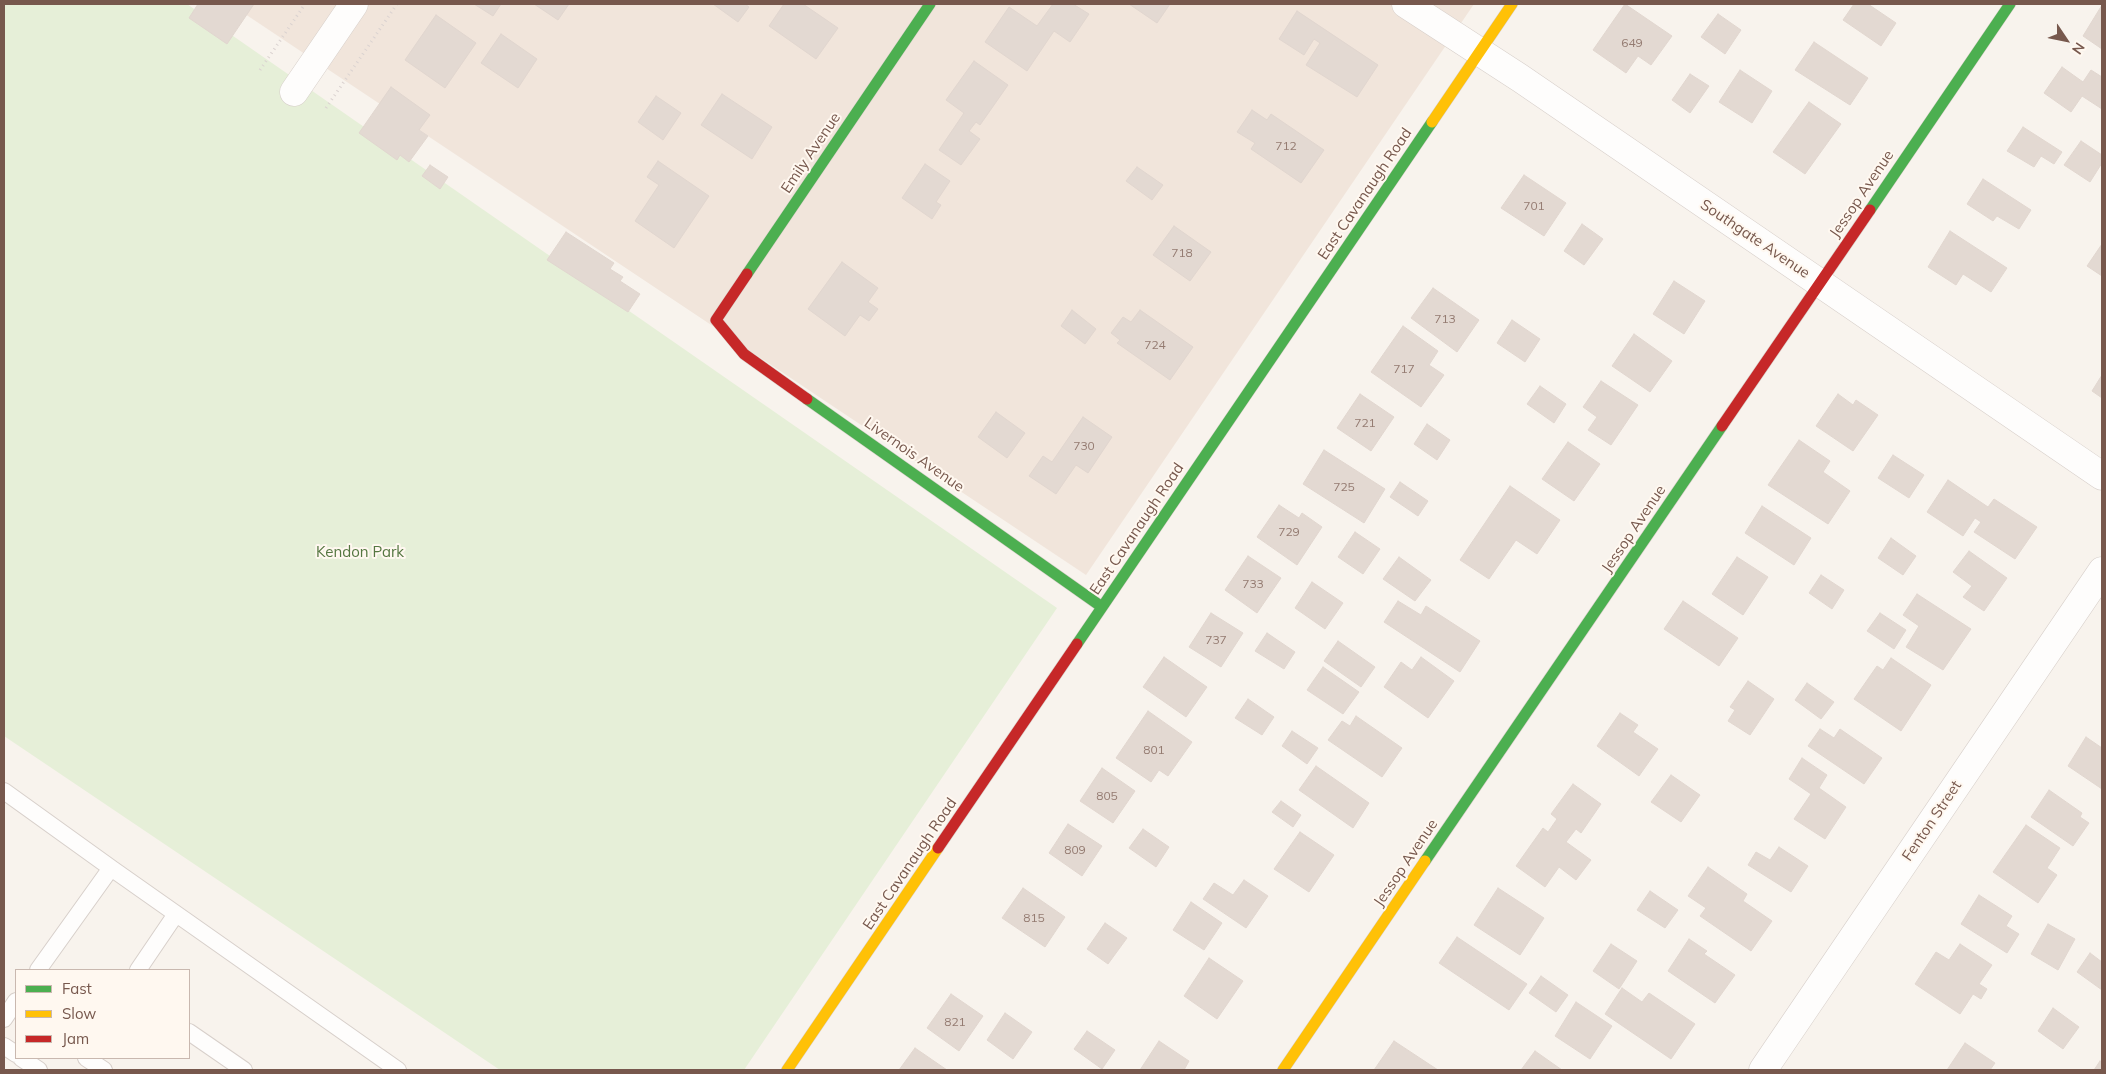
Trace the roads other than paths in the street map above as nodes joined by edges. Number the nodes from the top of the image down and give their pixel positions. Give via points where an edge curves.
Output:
1 (354, 4) edge
2 (930, 4) edge
3 (1406, 4) edge
4 (1512, 4) edge
5 (2010, 4) edge
6 (1479, 52) junction
7 (294, 92) dead end
8 (1820, 283) junction
9 (716, 320) joint
10 (2102, 476) edge
11 (2102, 571) edge
12 (1102, 607) junction
13 (4, 790) edge
14 (111, 868) junction
15 (176, 914) junction
16 (39, 969) edge
17 (139, 969) edge
18 (190, 1033) edge
19 (4, 1046) edge
20 (15, 1053) edge
21 (22, 1059) edge
22 (88, 1059) edge
23 (39, 1070) edge
24 (104, 1070) edge
25 (244, 1070) edge
26 (398, 1070) edge
27 (788, 1070) edge
28 (1283, 1070) edge
29 (1763, 1070) edge

1 - 7 street
2 - 9 street, Emily Avenue
3 - 6 street, Southgate Avenue
4 - 6 street, East Cavanaugh Road
5 - 8 street, Jessop Avenue
6 - 8 street, Southgate Avenue
6 - 12 street, East Cavanaugh Road
8 - 10 street, Southgate Avenue
8 - 28 street, Jessop Avenue
9 - 12 street, Livernois Avenue via 744,354
11 - 29 street, Fenton Street
12 - 27 street, East Cavanaugh Road
13 - 14 lane
14 - 15 lane
14 - 16 lane
15 - 17 lane
15 - 26 lane
18 - 25 lane
19 - 20 lane
21 - 23 lane
22 - 24 lane

